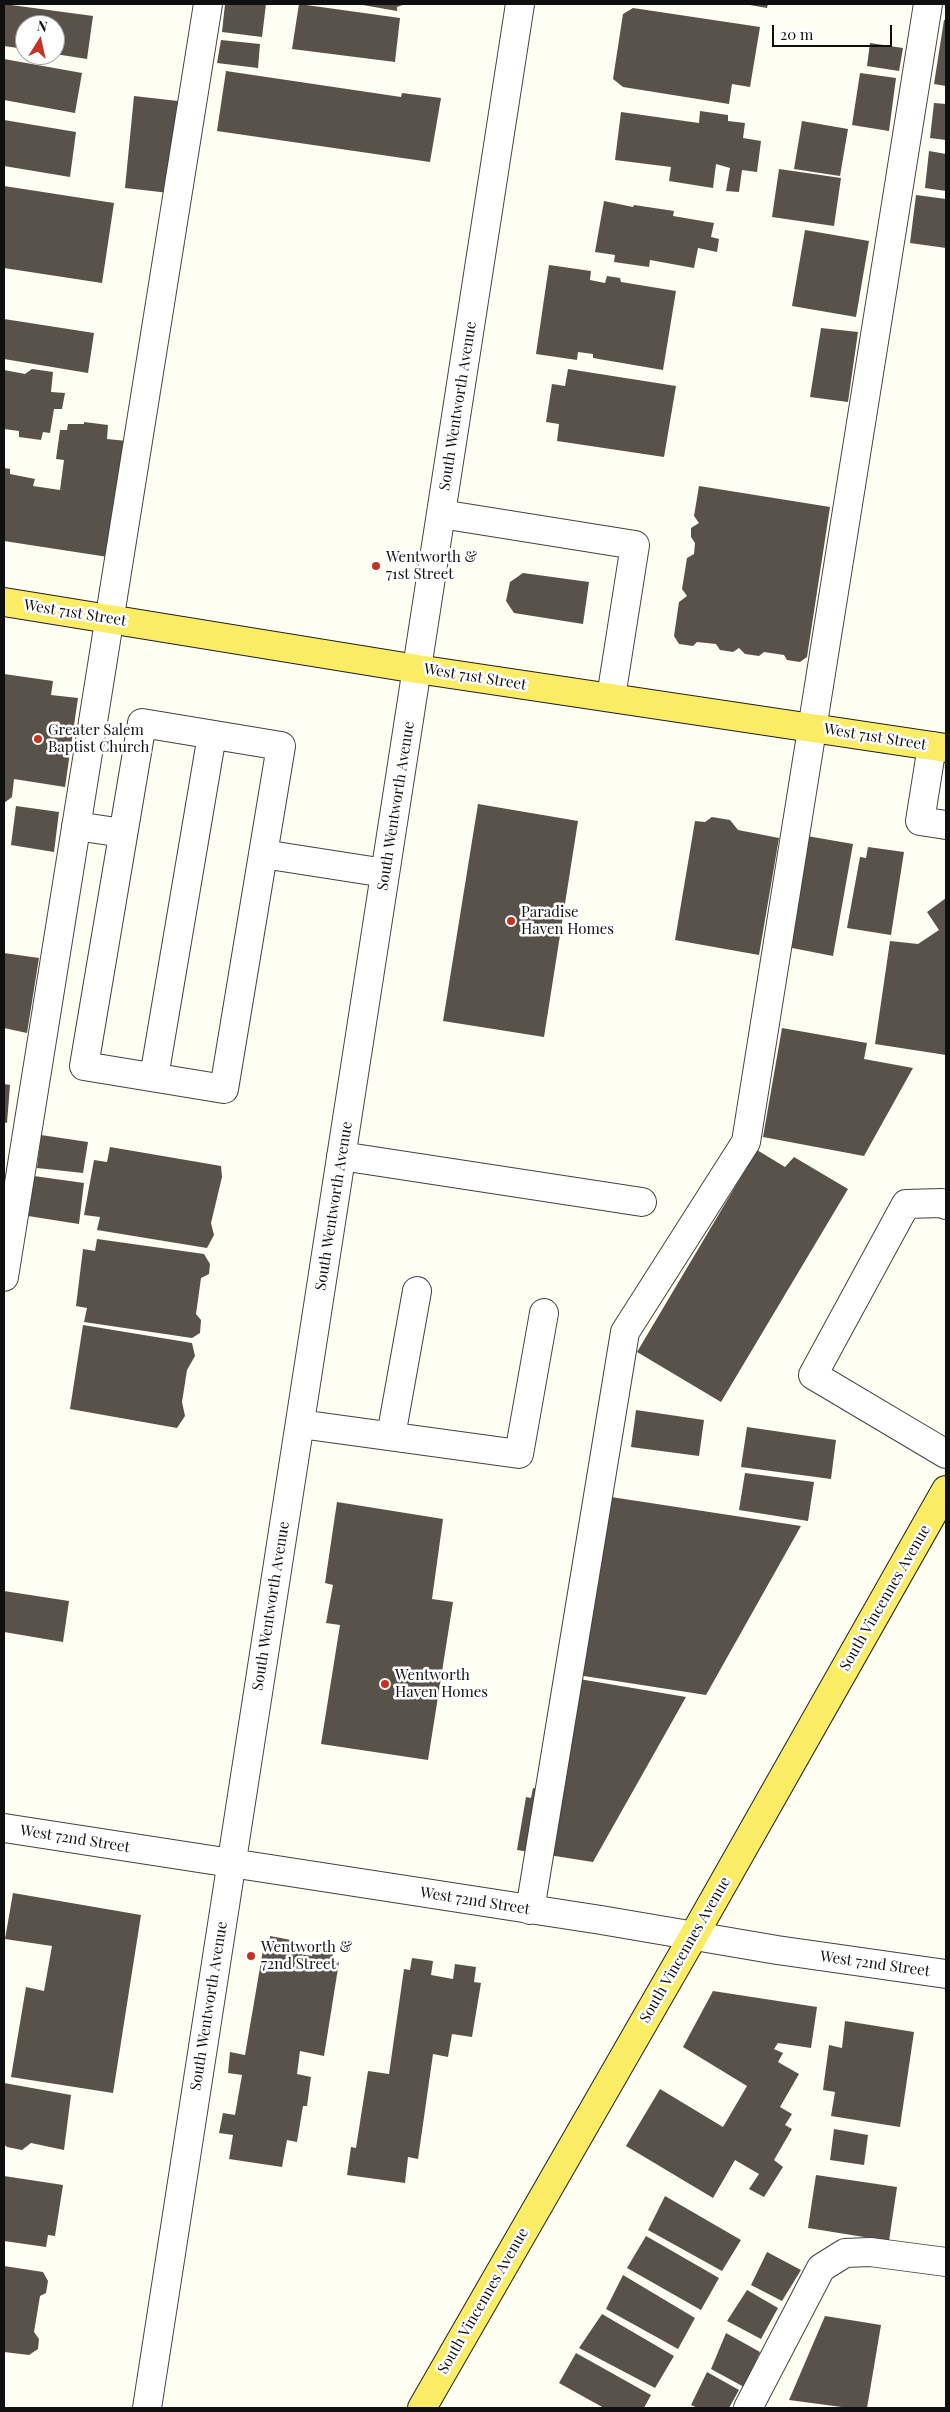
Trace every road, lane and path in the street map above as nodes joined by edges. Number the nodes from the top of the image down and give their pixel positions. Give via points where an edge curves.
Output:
1 (208, 4) edge
2 (520, 4) edge
3 (928, 4) edge
4 (441, 514) junction
5 (4, 602) edge
6 (109, 619) junction
7 (417, 668) junction
8 (611, 697) junction
9 (812, 727) junction
10 (212, 735) junction
11 (939, 747) edge
12 (946, 825) edge
13 (76, 826) junction
14 (123, 833) junction
15 (263, 854) junction
16 (385, 873) junction
17 (154, 1077) junction
18 (342, 1156) junction
19 (642, 1202) dead end
20 (946, 1204) edge
21 (4, 1277) edge
22 (417, 1291) dead end
23 (544, 1313) dead end
24 (300, 1424) junction
25 (391, 1436) junction
26 (946, 1454) edge
27 (946, 1490) edge
28 (4, 1828) edge
29 (231, 1863) junction
30 (530, 1910) junction
31 (694, 1935) junction
32 (946, 1974) edge
33 (946, 2262) edge
34 (147, 2408) edge
35 (422, 2408) edge
36 (748, 2408) edge

1 - 6 street
2 - 4 street, South Wentworth Avenue
3 - 9 street
4 - 7 street, South Wentworth Avenue
4 - 8 street via 636,545
5 - 6 main road, West 71st Street
6 - 7 main road, West 71st Street
6 - 13 street
7 - 8 main road, West 71st Street
7 - 16 street, South Wentworth Avenue
8 - 9 main road, West 71st Street
9 - 11 main road, West 71st Street
9 - 30 street via 746,1142 625,1332
10 - 14 street via 142,723
10 - 15 street via 281,746
10 - 17 street
11 - 12 street via 920,821
13 - 14 street
13 - 21 street
14 - 17 street via 84,1066
15 - 16 street
15 - 17 street via 224,1089
16 - 18 street, South Wentworth Avenue
18 - 19 street
18 - 24 street, South Wentworth Avenue
20 - 26 street via 906,1204 813,1375
22 - 25 street
23 - 25 street via 519,1454
24 - 25 street
24 - 29 street, South Wentworth Avenue
27 - 31 main road, South Vincennes Avenue
28 - 29 street, West 72nd Street
29 - 30 street, West 72nd Street
29 - 34 street, South Wentworth Avenue
30 - 31 street, West 72nd Street
31 - 32 street, West 72nd Street
31 - 35 main road, South Vincennes Avenue
33 - 36 street via 870,2252 845,2253 821,2268

